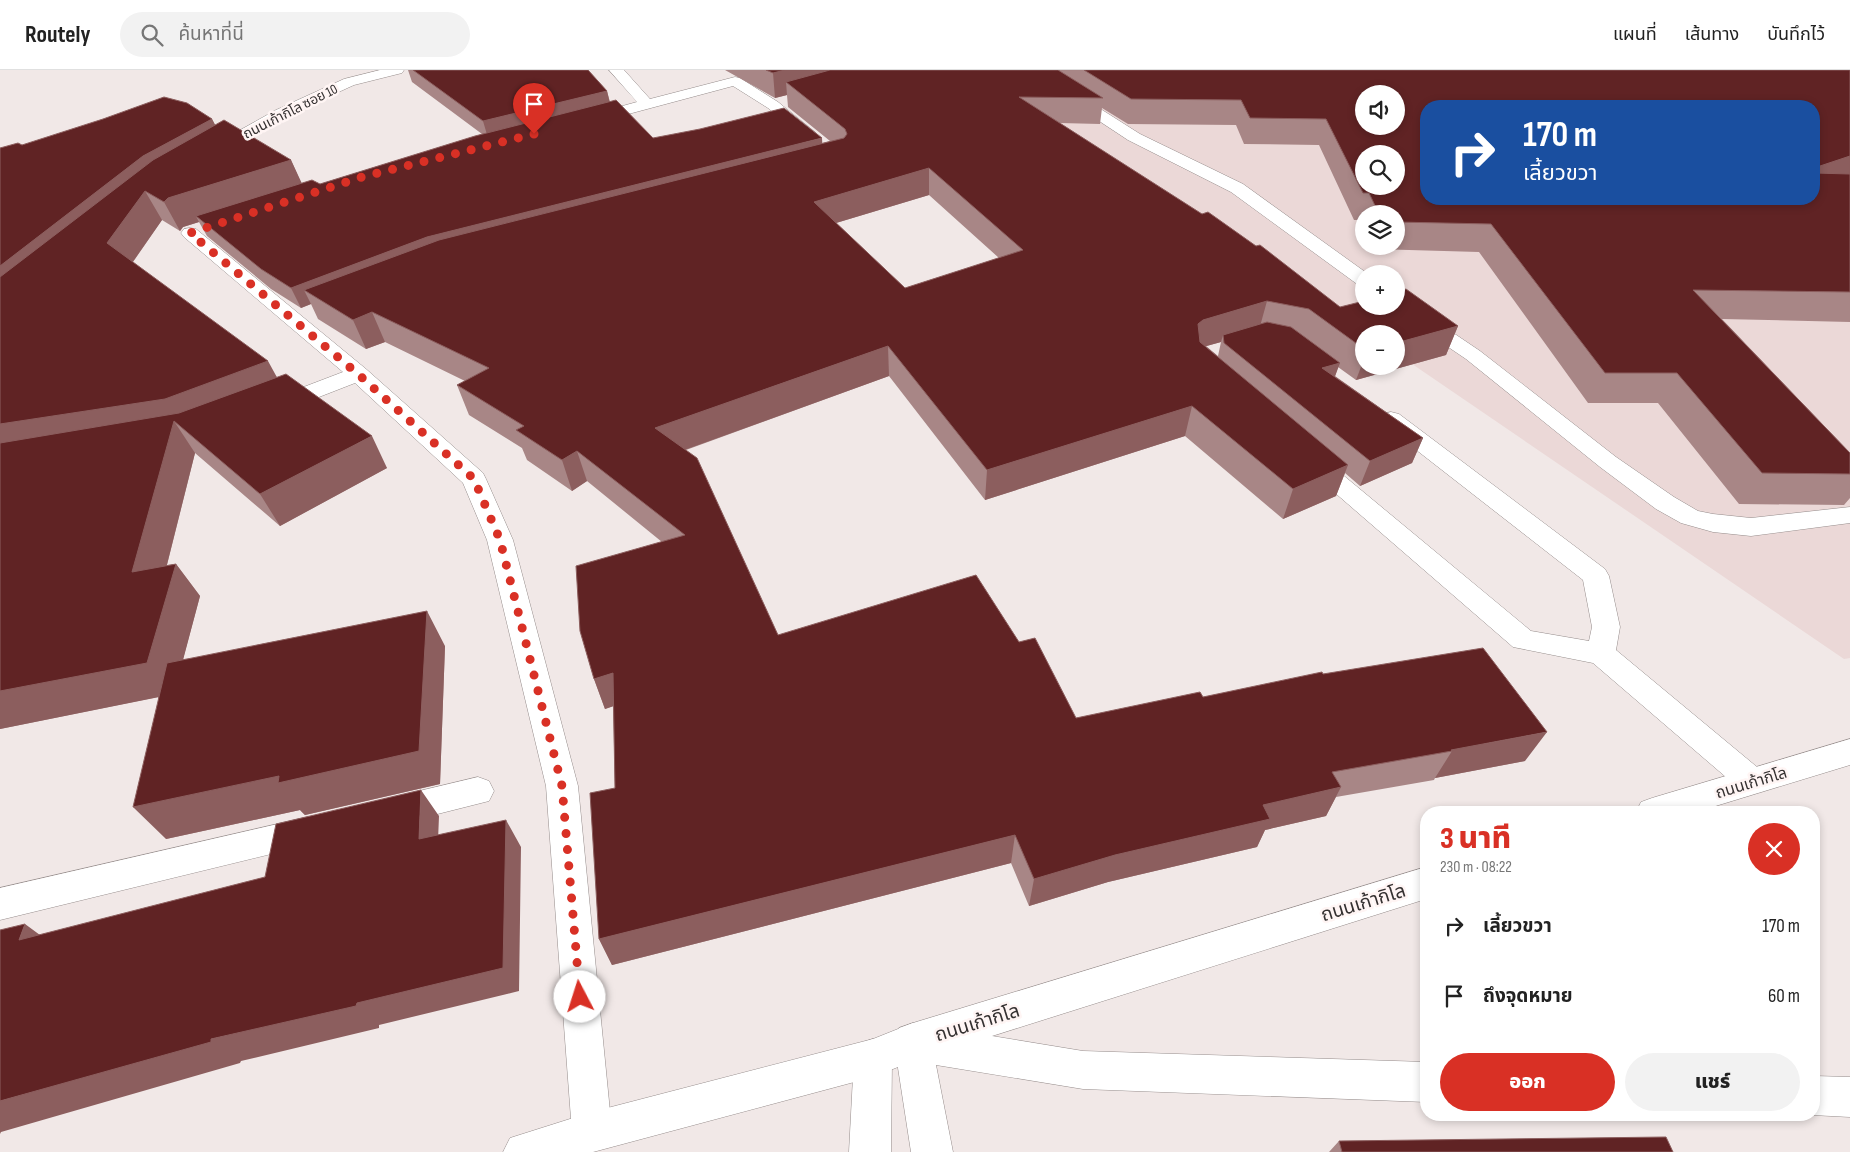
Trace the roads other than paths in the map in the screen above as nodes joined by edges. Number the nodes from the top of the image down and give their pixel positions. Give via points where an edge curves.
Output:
1 (397, 70) edge
2 (616, 70) edge
3 (1028, 70) edge
4 (792, 99) edge
5 (648, 105) junction
6 (773, 105) junction
7 (572, 124) edge
8 (817, 141) edge
9 (204, 157) edge
10 (199, 230) edge
11 (1355, 273) edge
12 (1405, 309) edge
13 (358, 374) junction
14 (1370, 404) edge
15 (256, 413) edge
16 (1296, 448) edge
17 (1850, 515) edge
18 (1601, 654) junction
19 (1850, 752) edge
20 (1752, 781) junction
21 (478, 791) dead end
22 (1671, 806) edge
23 (1420, 885) edge
24 (0, 904) edge
25 (913, 1042) junction
26 (873, 1058) junction
27 (1420, 1082) edge
28 (1820, 1096) edge
29 (1850, 1097) edge
30 (592, 1132) junction
31 (524, 1152) edge
32 (870, 1152) edge
33 (932, 1152) edge

1 - 9 street, ถนนเก้ากิโล ซอย 10 via 349,82 281,113
2 - 5 street
3 - 11 street via 1134,137 1237,188
4 - 6 street
5 - 6 street via 735,80
5 - 7 street
6 - 8 street
10 - 13 street via 301,316
12 - 17 street via 1473,355 1643,488 1690,517 1751,527
13 - 15 street
13 - 30 street via 474,479 500,540 562,786
14 - 18 street via 1596,576 1606,627
16 - 18 street via 1524,640
18 - 20 street
19 - 20 street, ถนนเก้ากิโล
20 - 22 street, ถนนเก้ากิโล
21 - 24 street
23 - 25 street, ถนนเก้ากิโล
25 - 26 street, ถนนเก้ากิโล
25 - 27 street via 1083,1070
25 - 33 street
26 - 30 street, ถนนเก้ากิโล
26 - 32 street
28 - 29 street
30 - 31 street, ถนนเก้ากิโล

